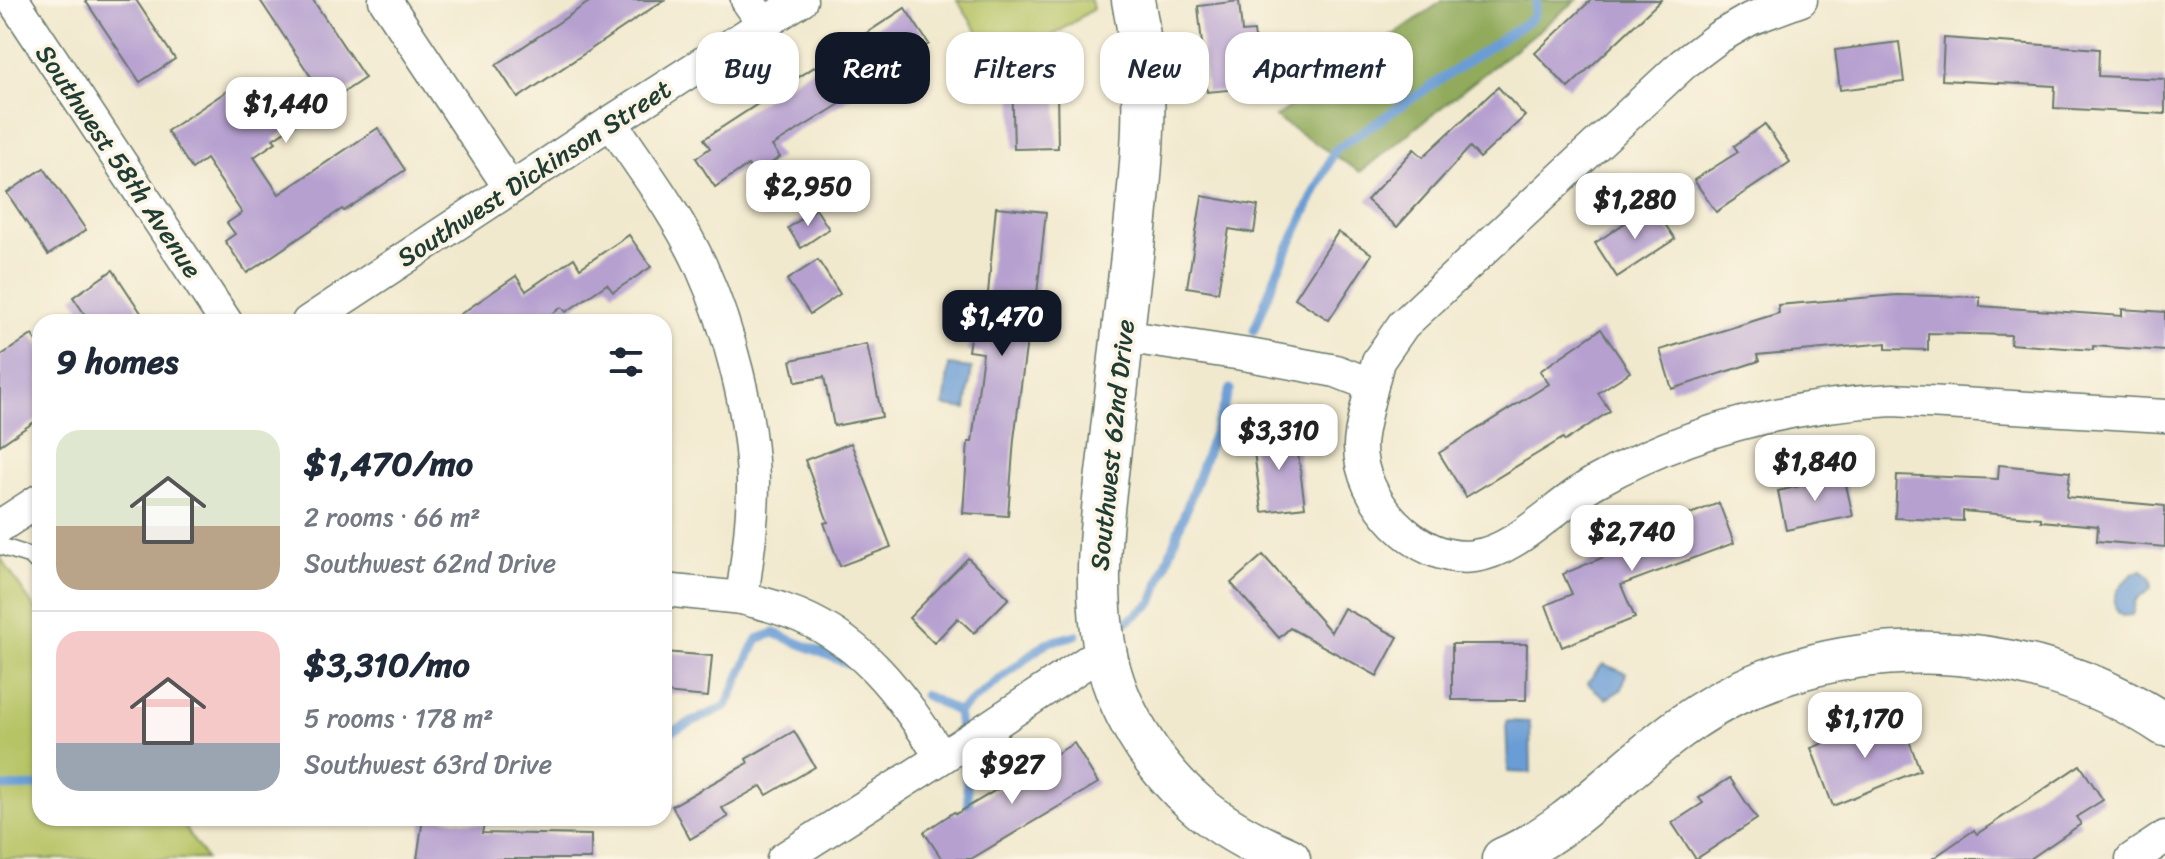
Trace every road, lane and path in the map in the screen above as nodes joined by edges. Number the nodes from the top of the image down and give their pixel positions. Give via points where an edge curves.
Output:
1 (13, 0) edge
2 (385, 0) edge
3 (801, 0) edge
4 (1133, 0) edge
5 (1801, 0) edge
6 (756, 12) edge
7 (611, 122) junction
8 (510, 188) junction
9 (221, 314) edge
10 (320, 314) edge
11 (1122, 336) junction
12 (1372, 385) junction
13 (2165, 416) edge
14 (32, 505) edge
15 (0, 526) edge
16 (0, 546) edge
17 (32, 557) edge
18 (672, 591) edge
19 (742, 598) junction
20 (1105, 650) junction
21 (2165, 725) edge
22 (941, 757) junction
23 (2165, 837) edge
24 (783, 859) edge
25 (1289, 859) edge
26 (1503, 859) edge
27 (2132, 859) edge

1 - 9 street, Southwest 58th Avenue
2 - 8 street
3 - 6 street, Southwest Dickinson Street
4 - 11 street, Southwest 62nd Drive via 1145,106
5 - 12 street via 1750,19 1683,64 1403,325 1378,361
6 - 7 street, Southwest Dickinson Street
7 - 8 street, Southwest Dickinson Street
7 - 19 street via 700,265 744,397 753,481
8 - 10 street, Southwest Dickinson Street
11 - 12 street via 1336,371
11 - 20 street, Southwest 62nd Drive via 1099,542
12 - 13 street via 1360,445 1373,497 1402,531 1428,547 1473,557 1507,546 1575,494 1657,451 1754,419 1893,400
14 - 15 street
16 - 17 lane
18 - 19 street
19 - 22 street via 786,610 845,642 884,676
20 - 22 street
20 - 25 street, Southwest 62nd Drive via 1122,702 1163,770 1214,818
21 - 26 street via 2102,691 2015,662 1927,653 1824,663 1710,706 1575,815
22 - 24 street
23 - 27 street

